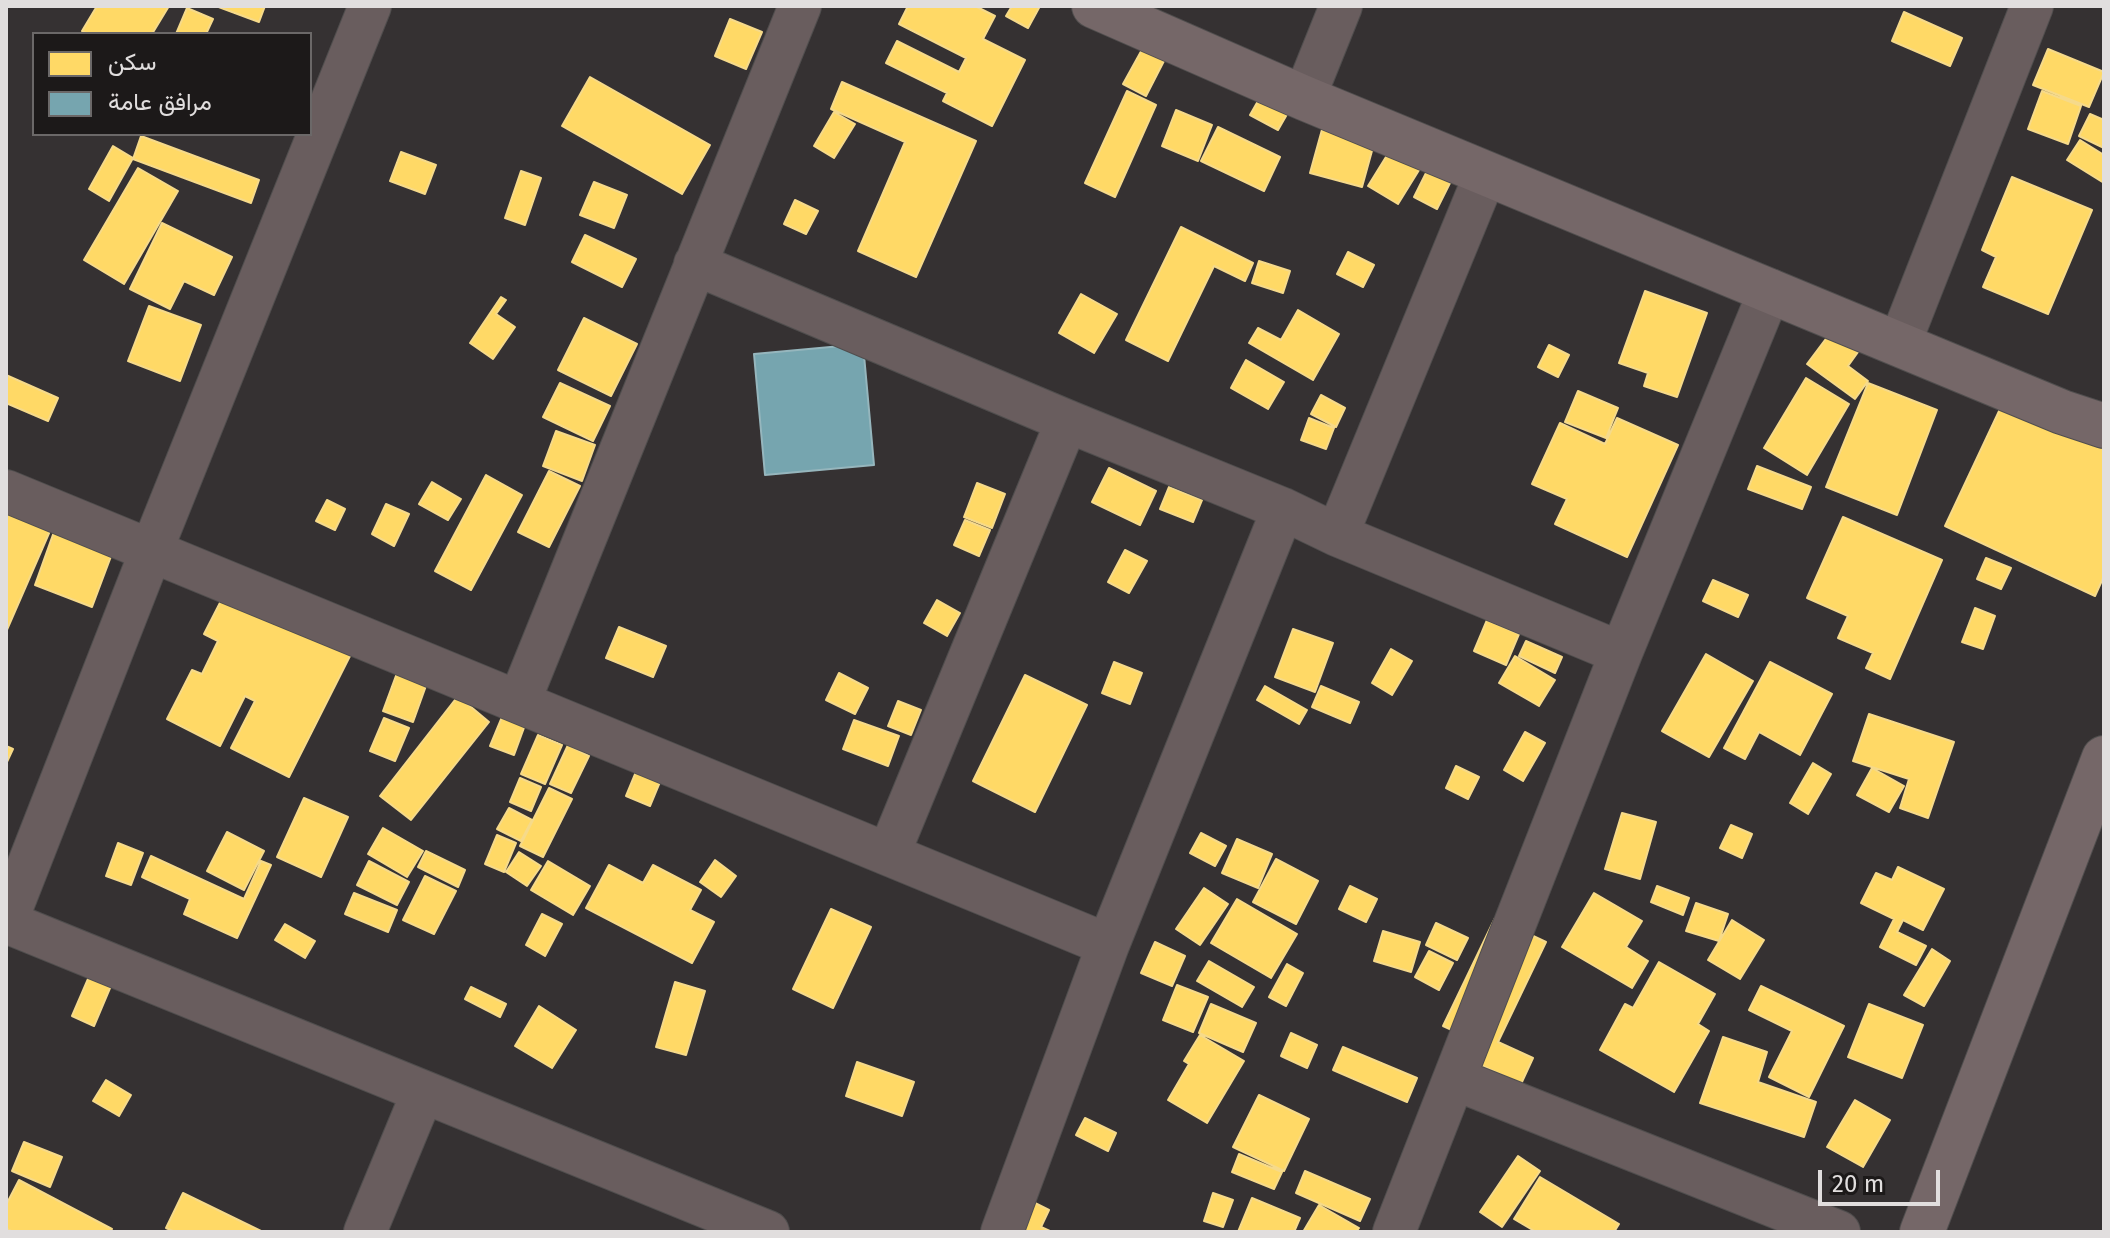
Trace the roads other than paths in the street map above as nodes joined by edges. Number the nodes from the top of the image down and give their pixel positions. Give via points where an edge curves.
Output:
1 (370, 6) edge
2 (800, 6) edge
3 (1094, 6) edge
4 (1341, 6) edge
5 (2032, 6) edge
6 (1304, 98) junction
7 (1486, 173) junction
8 (695, 264) junction
9 (1770, 290) junction
10 (1899, 345) junction
11 (1067, 421) junction
12 (2104, 426) edge
13 (6, 491) edge
14 (1283, 509) junction
15 (1337, 535) junction
16 (152, 549) junction
17 (1621, 653) junction
18 (519, 702) junction
19 (2104, 758) edge
20 (889, 853) junction
21 (6, 922) edge
22 (1108, 945) junction
23 (1455, 1079) junction
24 (423, 1092) junction
25 (365, 1232) edge
26 (768, 1232) edge
27 (1002, 1232) edge
28 (1394, 1232) edge
29 (1839, 1232) edge
30 (1922, 1232) edge

1 - 16 street
2 - 8 street
3 - 6 street
4 - 6 street
5 - 10 street
6 - 7 street
7 - 9 street
7 - 15 street
8 - 11 street
8 - 18 street
9 - 10 street
9 - 17 street
10 - 12 street
11 - 14 street
11 - 20 street
13 - 16 street
14 - 15 street
14 - 22 street
15 - 17 street
16 - 18 street
16 - 21 street
17 - 23 street
18 - 20 street
19 - 30 street
20 - 22 street
21 - 24 street
22 - 27 street
23 - 28 street
23 - 29 street
24 - 25 street
24 - 26 street

